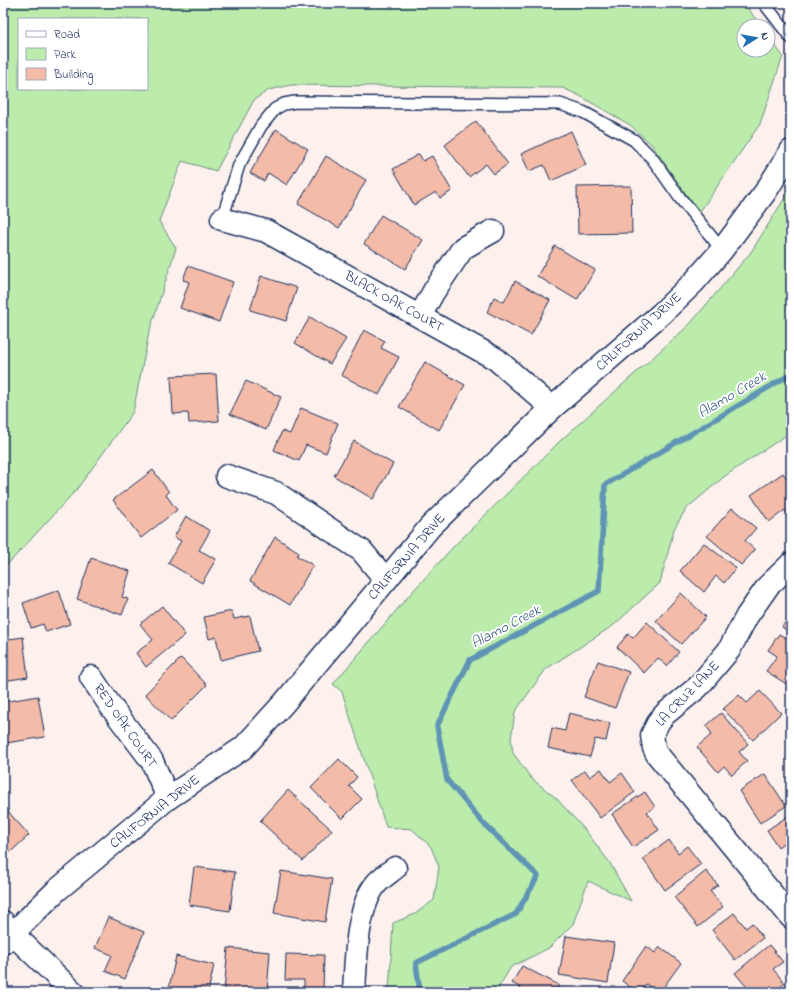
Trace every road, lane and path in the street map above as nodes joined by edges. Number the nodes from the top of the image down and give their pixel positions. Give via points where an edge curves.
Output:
1 (764, 3) edge
2 (791, 38) edge
3 (791, 151) edge
4 (222, 219) joint
5 (493, 231) dead end
6 (722, 250) junction
7 (420, 316) junction
8 (552, 408) junction
9 (227, 476) dead end
10 (791, 564) edge
11 (386, 580) junction
12 (91, 677) dead end
13 (168, 798) junction
14 (395, 868) dead end
15 (791, 918) edge
16 (6, 933) edge
17 (73, 992) edge
18 (354, 992) edge

1 - 2 lane
3 - 6 street, CALIFORNIA DRIVE
4 - 6 lane via 238,165 261,126 275,109 284,104 560,104 583,112 634,140 652,158
4 - 7 street, BLACK OAK COURT via 266,231
5 - 7 street via 463,248
6 - 8 street, CALIFORNIA DRIVE via 662,313
7 - 8 street, BLACK OAK COURT via 496,359
8 - 11 street, CALIFORNIA DRIVE via 430,527
9 - 11 street via 276,493 362,550
10 - 15 street, LA CRUZ LANE via 768,586 747,616 729,650 698,687 658,721 652,735 657,754
11 - 13 street, CALIFORNIA DRIVE via 284,703 243,748
12 - 13 street, RED OAK COURT via 152,761
13 - 16 street, CALIFORNIA DRIVE
14 - 18 street via 376,884 365,904
16 - 17 street

